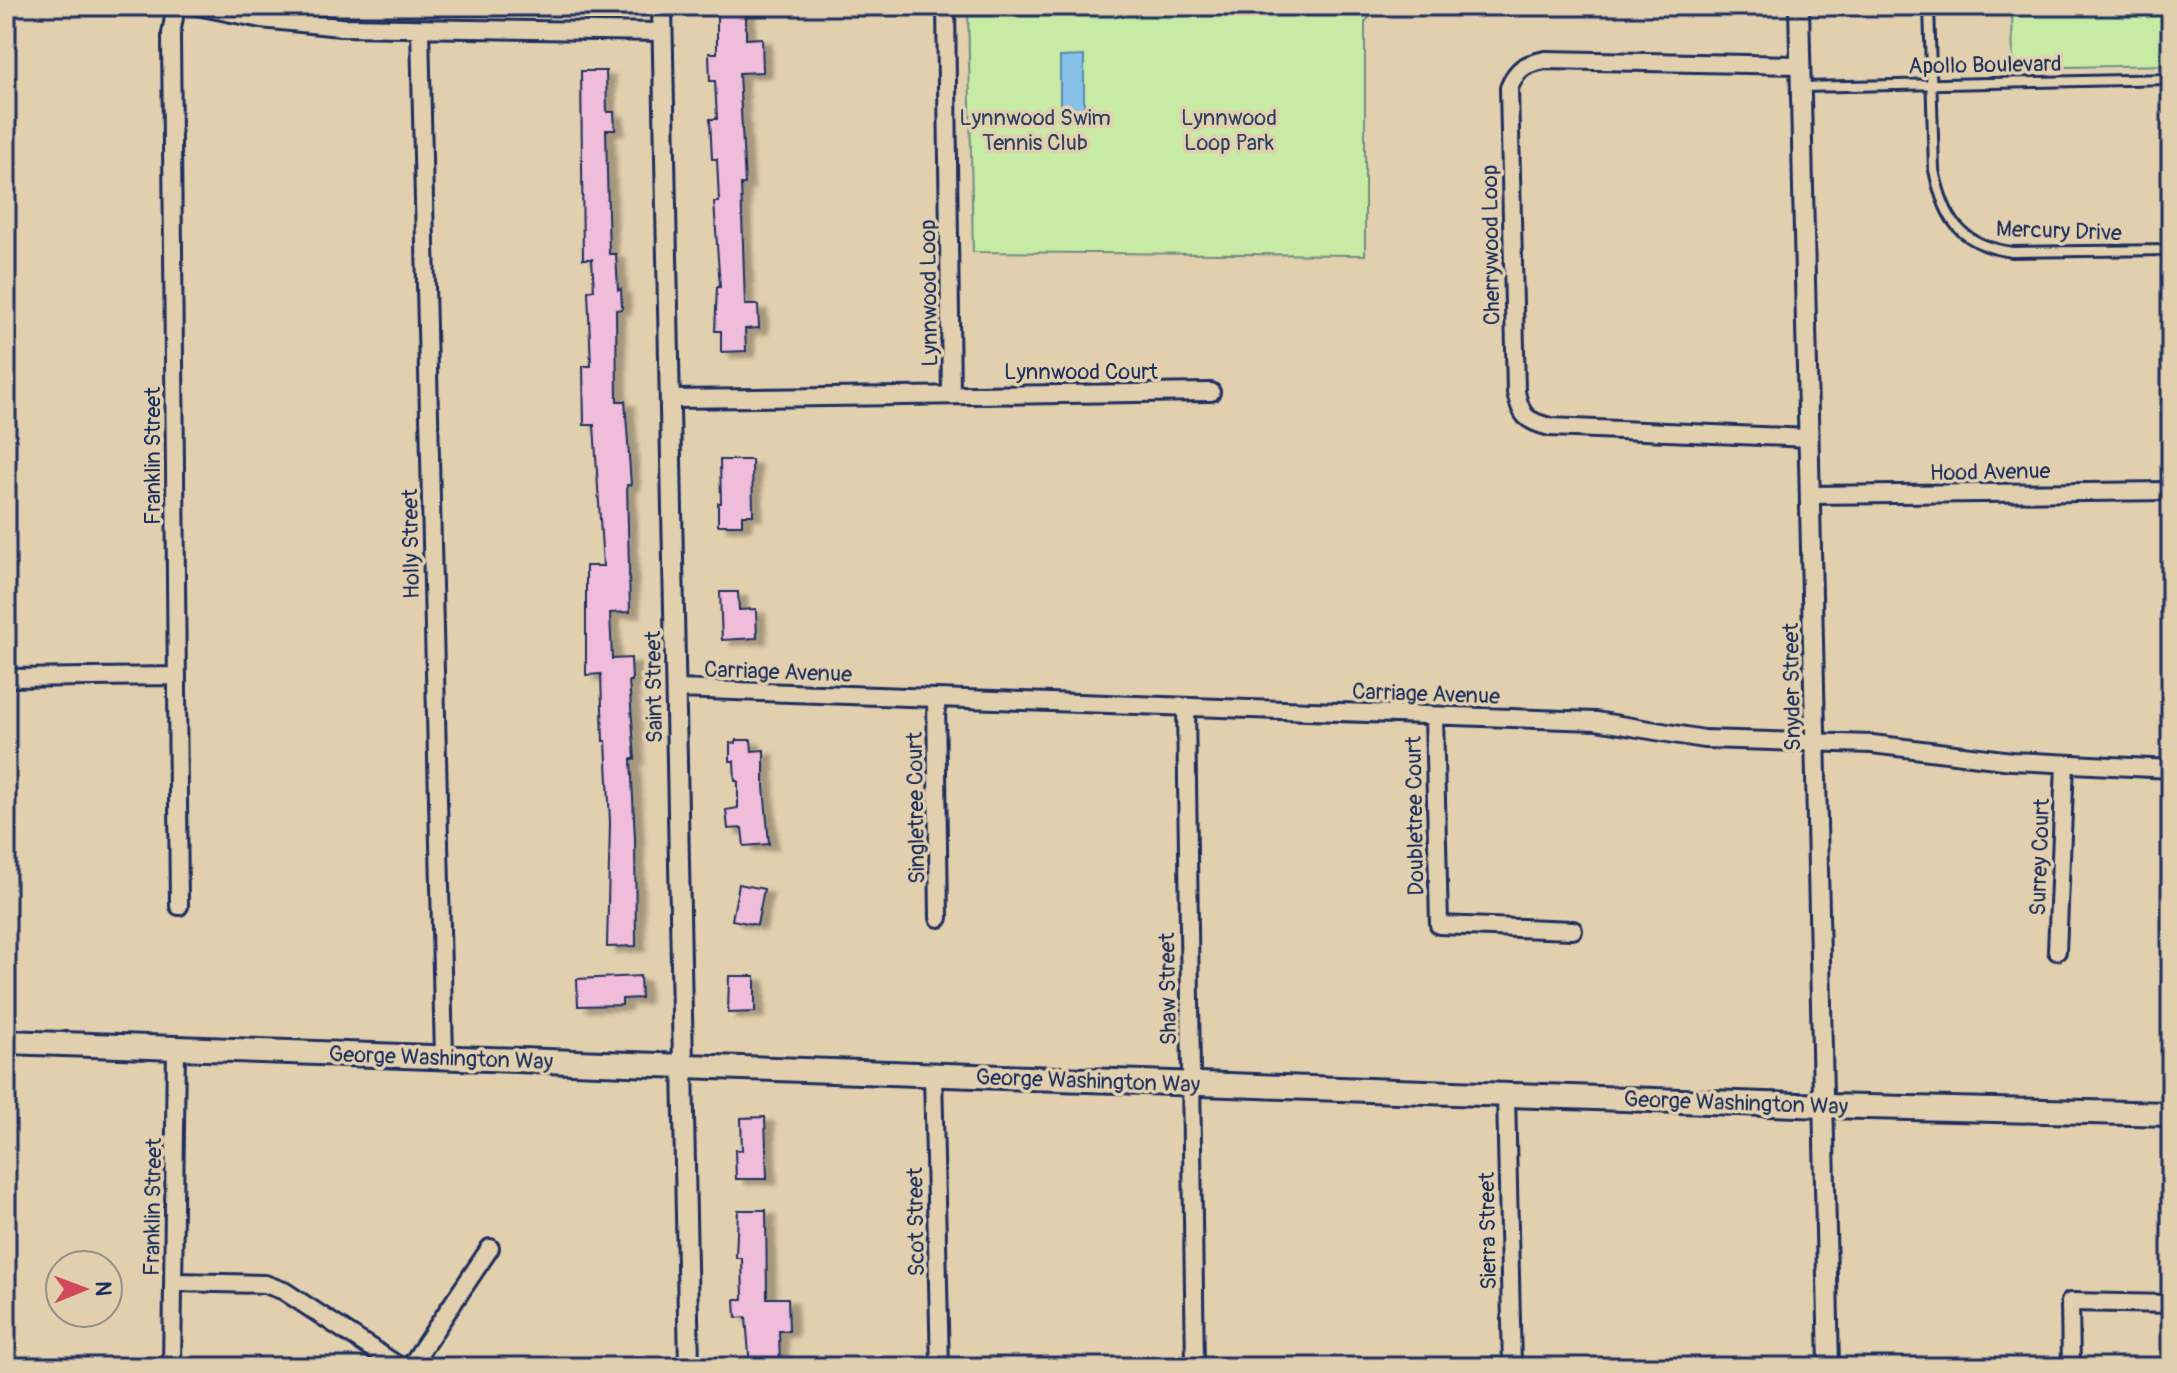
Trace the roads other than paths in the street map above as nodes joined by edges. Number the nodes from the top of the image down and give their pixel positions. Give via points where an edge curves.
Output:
1 (176, 6) edge
2 (197, 6) edge
3 (662, 6) edge
4 (946, 6) edge
5 (1799, 6) edge
6 (1929, 6) edge
7 (420, 29) junction
8 (662, 32) junction
9 (1800, 65) junction
10 (2171, 79) edge
11 (1930, 83) junction
12 (1801, 87) junction
13 (2171, 250) edge
14 (1211, 392) dead end
15 (951, 394) junction
16 (670, 399) junction
17 (1809, 438) junction
18 (2171, 491) edge
19 (1810, 495) junction
20 (175, 676) junction
21 (6, 678) edge
22 (677, 689) junction
23 (936, 698) junction
24 (1186, 707) junction
25 (1434, 716) junction
26 (1816, 742) junction
27 (2065, 765) junction
28 (2171, 769) edge
29 (179, 906) dead end
30 (939, 918) dead end
31 (1573, 930) dead end
32 (2057, 951) dead end
33 (6, 1042) edge
34 (176, 1048) junction
35 (444, 1057) junction
36 (683, 1067) junction
37 (933, 1075) junction
38 (1191, 1083) junction
39 (1506, 1094) junction
40 (1825, 1106) junction
41 (2171, 1114) edge
42 (490, 1248) dead end
43 (174, 1282) junction
44 (2171, 1304) edge
45 (172, 1367) edge
46 (400, 1367) edge
47 (410, 1367) edge
48 (689, 1367) edge
49 (940, 1367) edge
50 (1195, 1367) edge
51 (1512, 1367) edge
52 (1829, 1367) edge
53 (2071, 1367) edge

1 - 20 street, Franklin Street via 171,34
2 - 7 street via 293,23
3 - 8 street, Saint Street
4 - 15 street, Lynnwood Loop
5 - 9 street, Snyder Street
6 - 11 lane, Mercury Drive
7 - 8 street
7 - 35 street, Holly Street
8 - 16 street, Saint Street
9 - 12 street, Snyder Street
9 - 17 street, Cherrywood Loop via 1545,60 1515,72 1509,88 1515,360 1520,411 1550,427
10 - 11 lane, Apollo Boulevard
11 - 12 lane, Apollo Boulevard
11 - 13 lane, Mercury Drive via 1939,196 1959,230 1976,242 2012,252
12 - 17 street, Snyder Street
14 - 15 street, Lynnwood Court
15 - 16 street, Lynnwood Loop
16 - 22 street, Saint Street
17 - 19 street, Snyder Street
18 - 19 street, Hood Avenue
19 - 26 street, Snyder Street
20 - 21 street
20 - 29 street, Franklin Street
22 - 23 street, Carriage Avenue
22 - 36 street, Saint Street
23 - 24 street, Carriage Avenue
23 - 30 street, Singletree Court
24 - 25 street, Carriage Avenue
24 - 38 street, Shaw Street
25 - 26 street, Carriage Avenue via 1596,721 1704,739
25 - 31 street, Doubletree Court via 1439,925
26 - 27 street, Carriage Avenue via 1914,747
26 - 40 street, Snyder Street
27 - 28 street, Carriage Avenue
27 - 32 street, Surrey Court
33 - 34 main road, George Washington Way
34 - 35 main road, George Washington Way
34 - 43 street, Franklin Street
35 - 36 main road, George Washington Way
36 - 37 main road, George Washington Way
36 - 48 street, Saint Street
37 - 38 main road, George Washington Way
37 - 49 street, Scot Street
38 - 39 main road, George Washington Way
38 - 50 street, Shaw Street
39 - 40 main road, George Washington Way
39 - 51 street, Sierra Street
40 - 41 main road, George Washington Way
40 - 52 street, Snyder Street
42 - 47 street
43 - 45 street, Franklin Street
43 - 46 street via 265,1284 284,1291
44 - 53 street via 2070,1302

